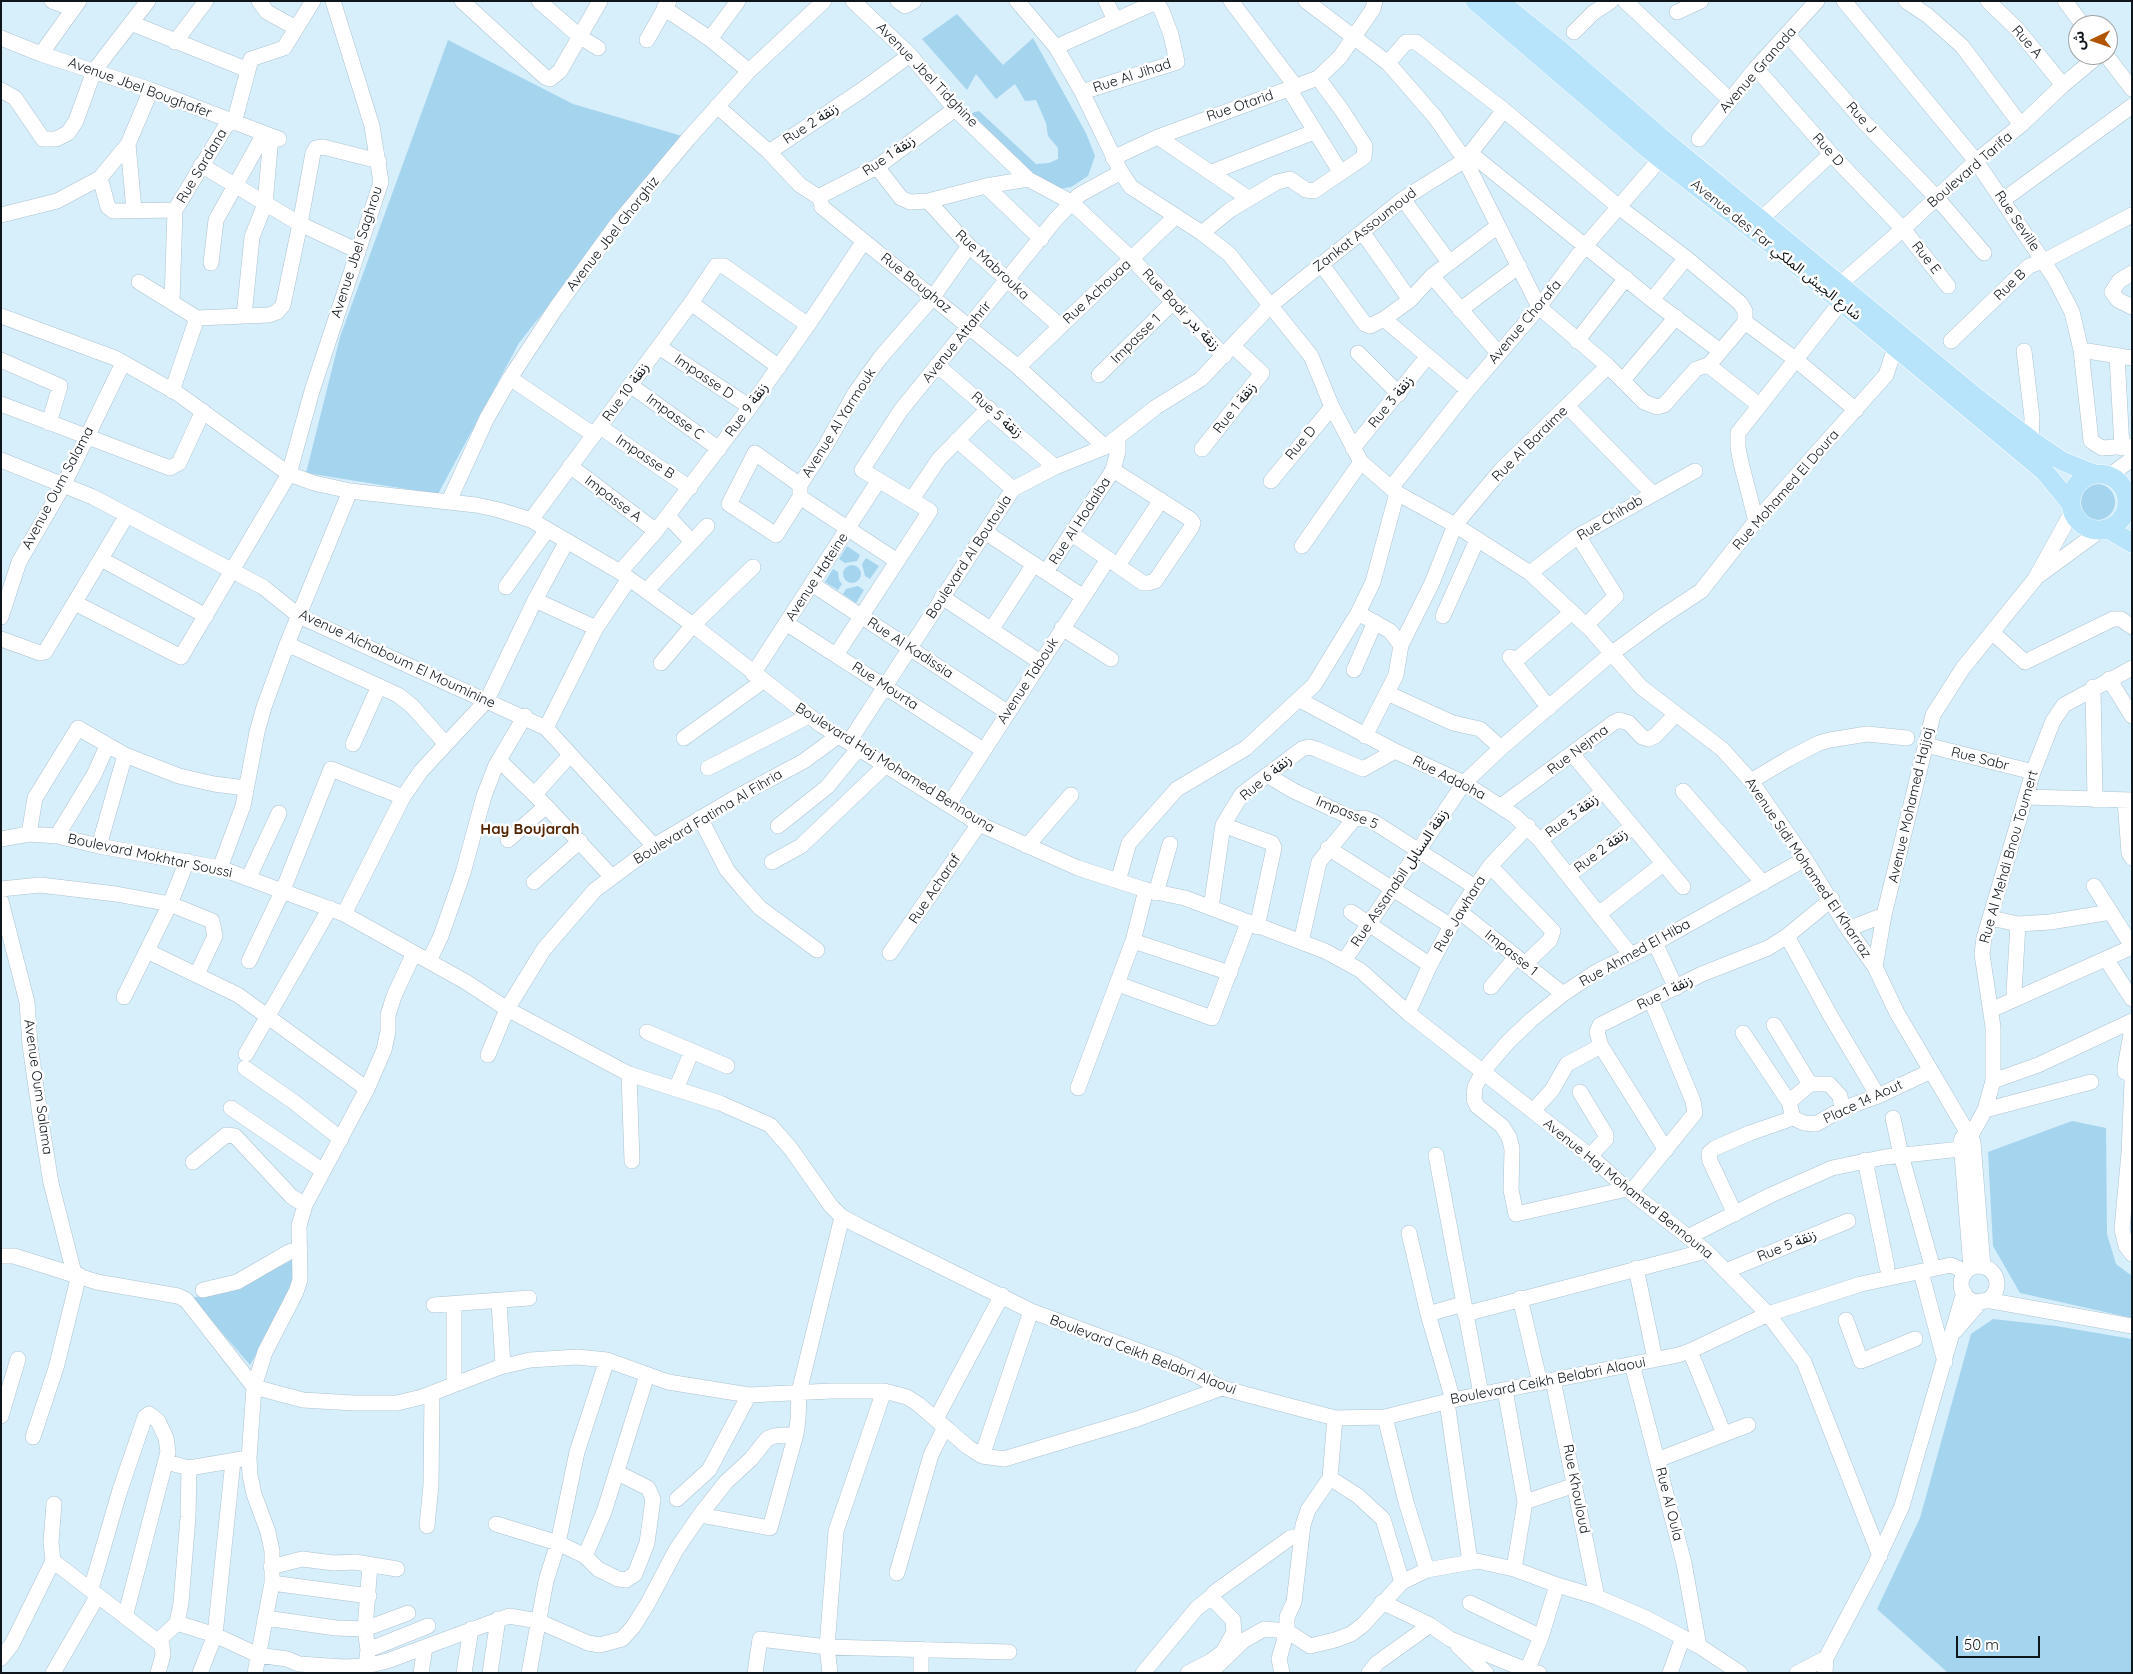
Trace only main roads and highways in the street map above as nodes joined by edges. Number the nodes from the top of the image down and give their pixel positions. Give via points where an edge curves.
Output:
1 (1475, 1) edge
2 (1499, 1) edge
3 (1840, 293) junction
4 (2101, 475) junction
5 (2129, 503) edge
6 (2072, 508) junction
7 (2104, 529) junction
8 (2132, 543) edge

1 - 3 main road, Avenue des Far شارع الجيش الملكي via 1661,158
2 - 3 main road, Avenue des Far شارع الجيش الملكي via 1761,219
3 - 4 main road, Avenue des Far شارع الجيش الملكي via 2031,440 2069,466
3 - 6 main road, Avenue des Far شارع الجيش الملكي via 1895,348 2045,472
4 - 5 main road via 2122,486
4 - 6 main road via 2079,482 2071,496
5 - 7 main road via 2123,516
6 - 7 main road via 2083,526
7 - 8 main road

